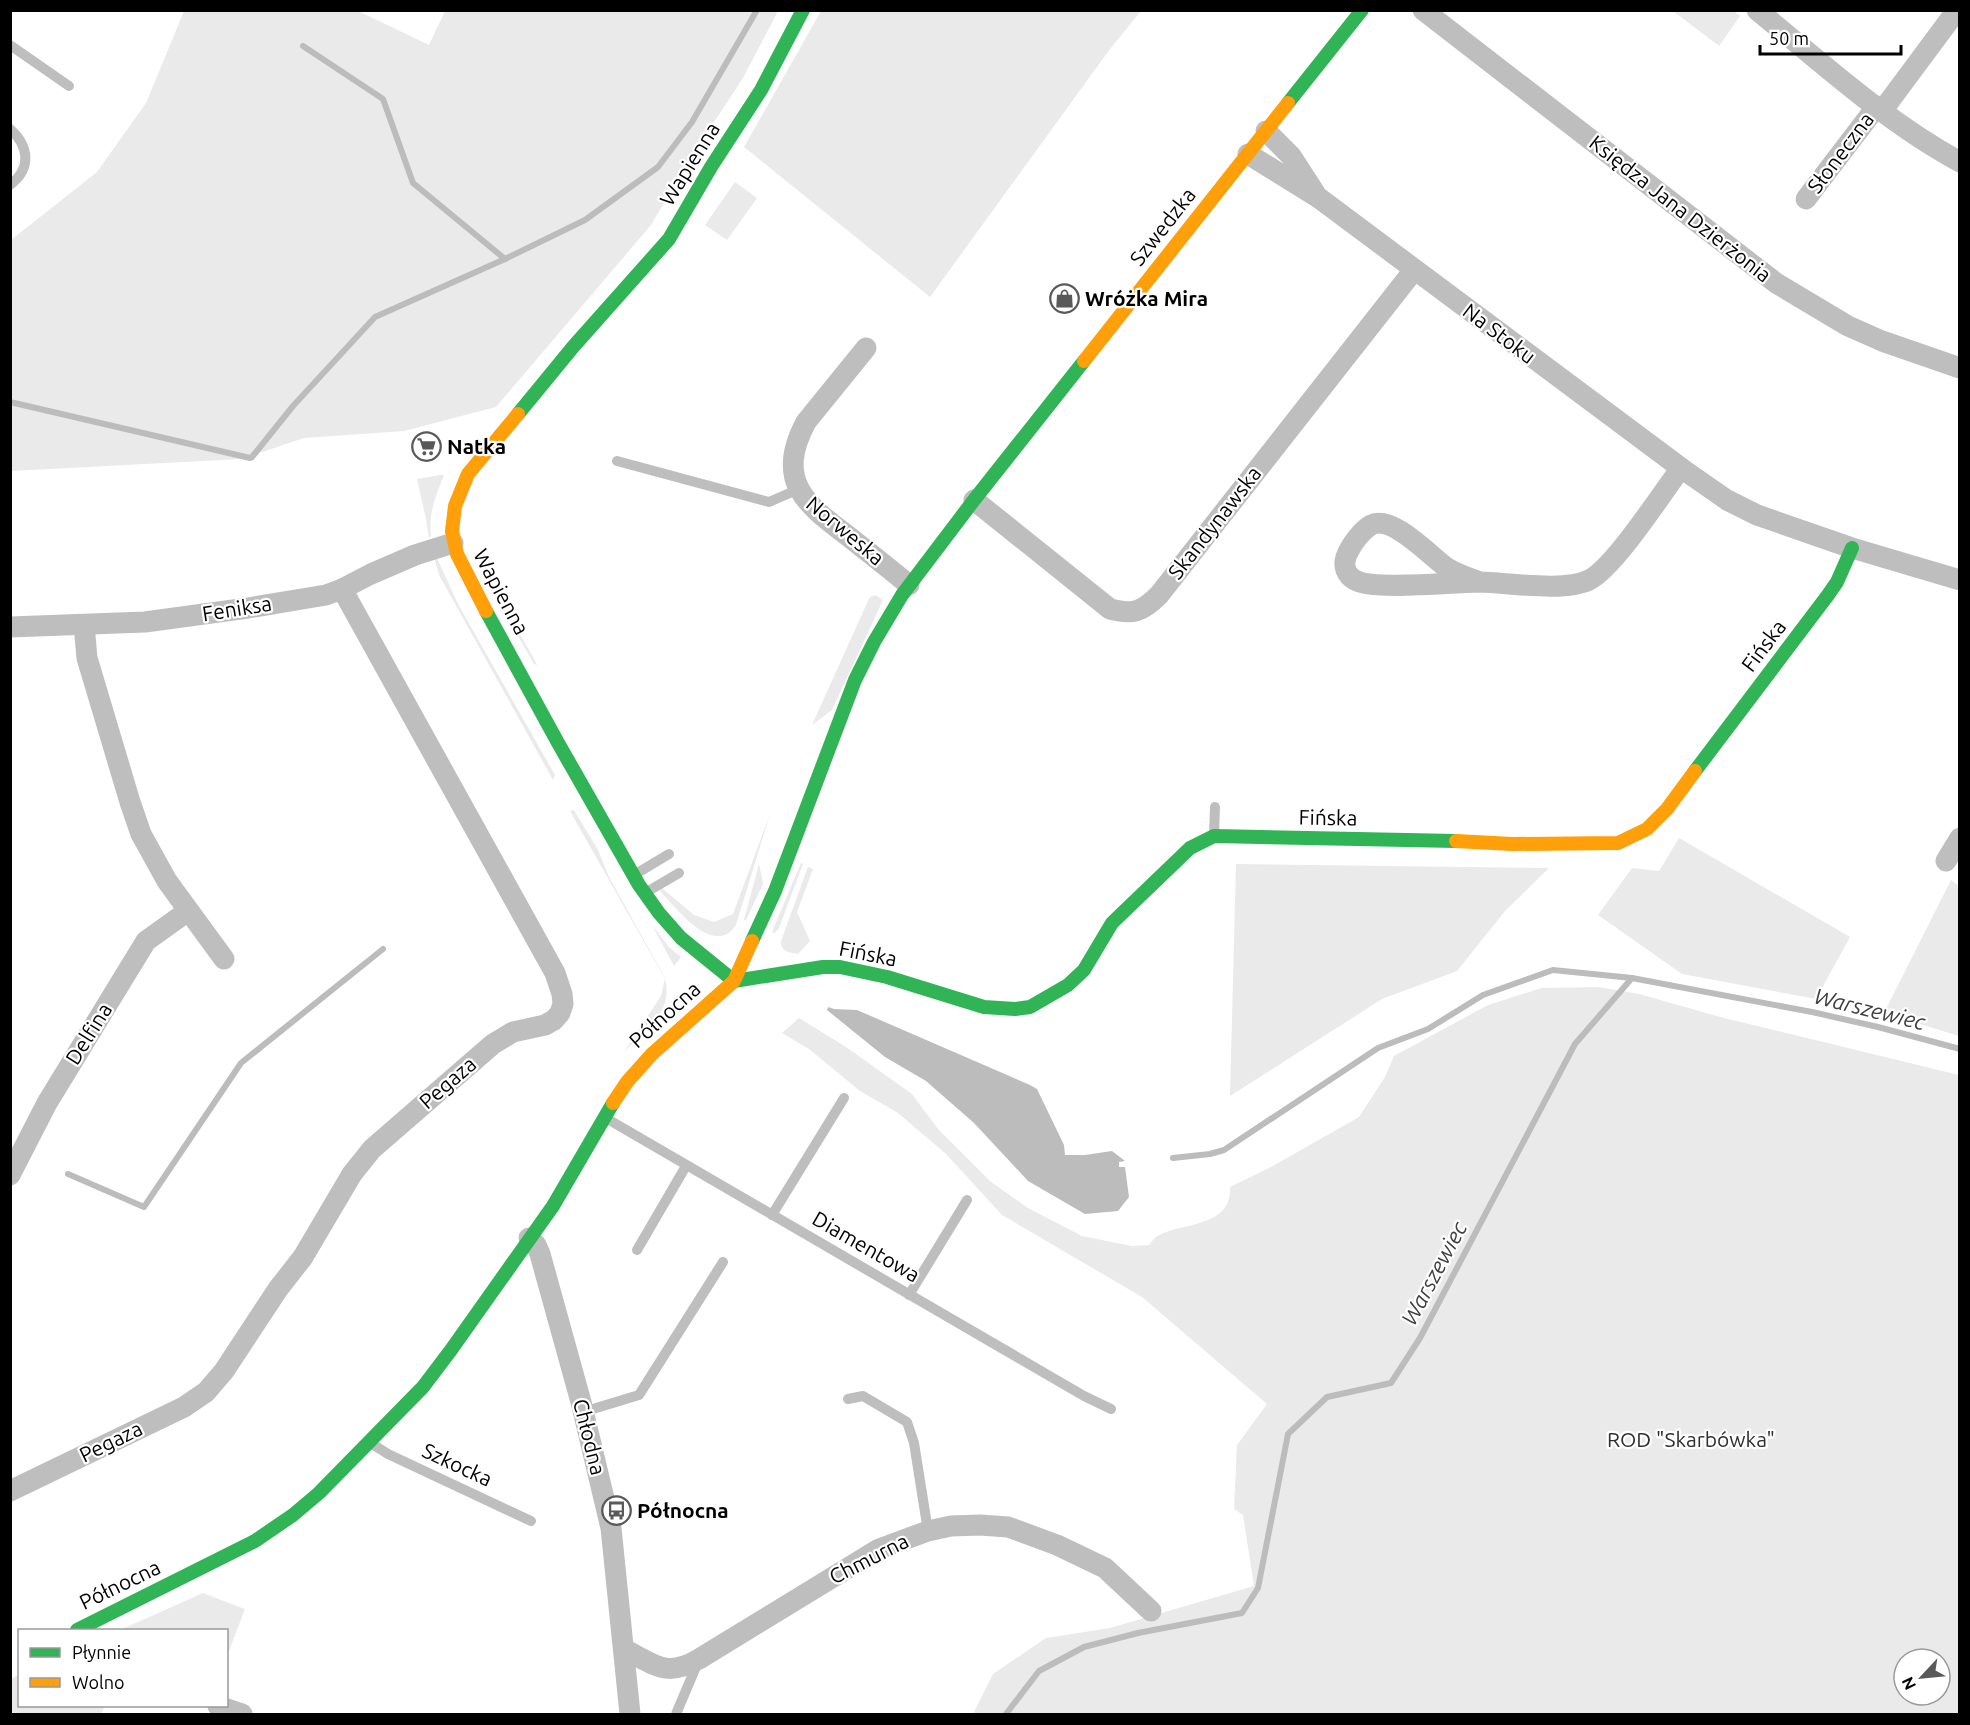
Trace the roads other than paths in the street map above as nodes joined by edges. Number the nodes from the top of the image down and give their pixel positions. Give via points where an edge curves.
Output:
1 (803, 10) edge
2 (1362, 10) edge
3 (1423, 10) edge
4 (1757, 10) edge
5 (1957, 10) edge
6 (10, 45) edge
7 (69, 86) dead end
8 (1880, 109) junction
9 (10, 129) edge
10 (1266, 131) junction
11 (1248, 154) junction
12 (1959, 162) edge
13 (10, 185) edge
14 (1319, 198) junction
15 (1806, 199) dead end
16 (1414, 270) junction
17 (866, 348) dead end
18 (1959, 368) edge
19 (617, 461) dead end
20 (1681, 468) junction
21 (799, 489) junction
22 (974, 500) junction
23 (453, 543) junction
24 (1852, 548) junction
25 (1959, 580) edge
26 (1480, 582) junction
27 (909, 585) junction
28 (342, 589) junction
29 (84, 625) junction
30 (10, 627) edge
31 (1215, 807) dead end
32 (1214, 836) junction
33 (1959, 838) edge
34 (669, 854) dead end
35 (1946, 861) dead end
36 (679, 873) dead end
37 (634, 875) junction
38 (645, 893) junction
39 (188, 911) junction
40 (224, 959) dead end
41 (734, 981) junction
42 (844, 1098) dead end
43 (603, 1117) junction
44 (686, 1166) junction
45 (10, 1175) edge
46 (967, 1200) dead end
47 (772, 1215) junction
48 (529, 1238) junction
49 (637, 1250) dead end
50 (723, 1262) dead end
51 (909, 1295) junction
52 (848, 1399) dead end
53 (1111, 1409) dead end
54 (583, 1412) junction
55 (369, 1442) junction
56 (10, 1491) edge
57 (531, 1521) dead end
58 (928, 1531) junction
59 (1151, 1611) dead end
60 (79, 1629) edge
61 (624, 1649) junction
62 (699, 1659) junction
63 (221, 1707) edge
64 (242, 1714) edge
65 (630, 1714) edge
66 (676, 1714) edge

1 - 23 street, Wapienna via 761,90 711,167 675,239 566,355 468,474 455,506
2 - 10 street, Szwedzka
3 - 18 street, Księdza Jana Dzierżonia via 1776,283 1848,326
4 - 8 street, Słoneczna
5 - 8 street
6 - 7 lane
8 - 12 street, Słoneczna
8 - 15 street, Słoneczna
9 - 13 lane via 26,150 26,162
10 - 11 street, Szwedzka
10 - 14 street, Na Stoku via 1291,156
11 - 14 street, Na Stoku
11 - 22 street, Szwedzka
14 - 16 street, Na Stoku
16 - 20 street, Na Stoku
16 - 22 street, Skandynawska via 1147,606 1124,613 1110,609
17 - 21 street, Norweska via 799,436 794,472
19 - 21 lane via 769,501
20 - 24 street, Na Stoku via 1742,509
20 - 26 street via 1622,547 1592,579 1561,585
21 - 27 street, Norweska via 816,512
22 - 27 street, Szwedzka
23 - 28 street, Feniksa via 415,555
23 - 37 street, Wapienna via 524,680
24 - 25 street, Na Stoku
24 - 32 street, Fińska via 1828,595 1667,809 1647,829 1618,843
26 - 26 street via 1448,569 1399,529 1380,522 1363,532 1345,562 1347,573 1368,584
27 - 41 street, Północna via 855,680 775,891
28 - 29 street, Feniksa via 203,615
28 - 56 street, Pegaza via 555,973 562,993 560,1013 545,1025 513,1032 493,1044 364,1156 303,1257 206,1392 184,1407
29 - 30 street, Feniksa
29 - 39 street via 87,658 135,819 145,844
31 - 32 lane
32 - 41 street, Fińska via 1190,848 1112,923 1084,970 1068,985 1030,1007 984,1007 840,967
33 - 35 street
34 - 37 lane
36 - 38 lane
37 - 38 street, Wapienna
38 - 41 street, Wapienna via 681,938
39 - 40 street
39 - 45 street, Delfina via 146,941 47,1103
41 - 43 street, Północna via 640,1066
42 - 47 lane
43 - 44 lane, Diamentowa
43 - 48 street, Północna via 553,1206
44 - 47 lane, Diamentowa
44 - 49 lane
46 - 51 lane
47 - 51 lane, Diamentowa
48 - 54 street, Chłodna via 540,1254
48 - 55 street, Północna via 423,1387
50 - 54 lane via 639,1395
51 - 53 lane, Diamentowa
52 - 58 lane via 863,1396 907,1422
54 - 61 street, Chłodna via 611,1528
55 - 57 lane, Szkocka
55 - 60 street, Północna via 319,1493 255,1541
58 - 59 street, Chmurna via 981,1525 1024,1532 1105,1568
58 - 62 street, Chmurna via 866,1557
61 - 62 street, Chmurna via 667,1670
61 - 65 street, Chłodna
62 - 66 lane
63 - 64 street

